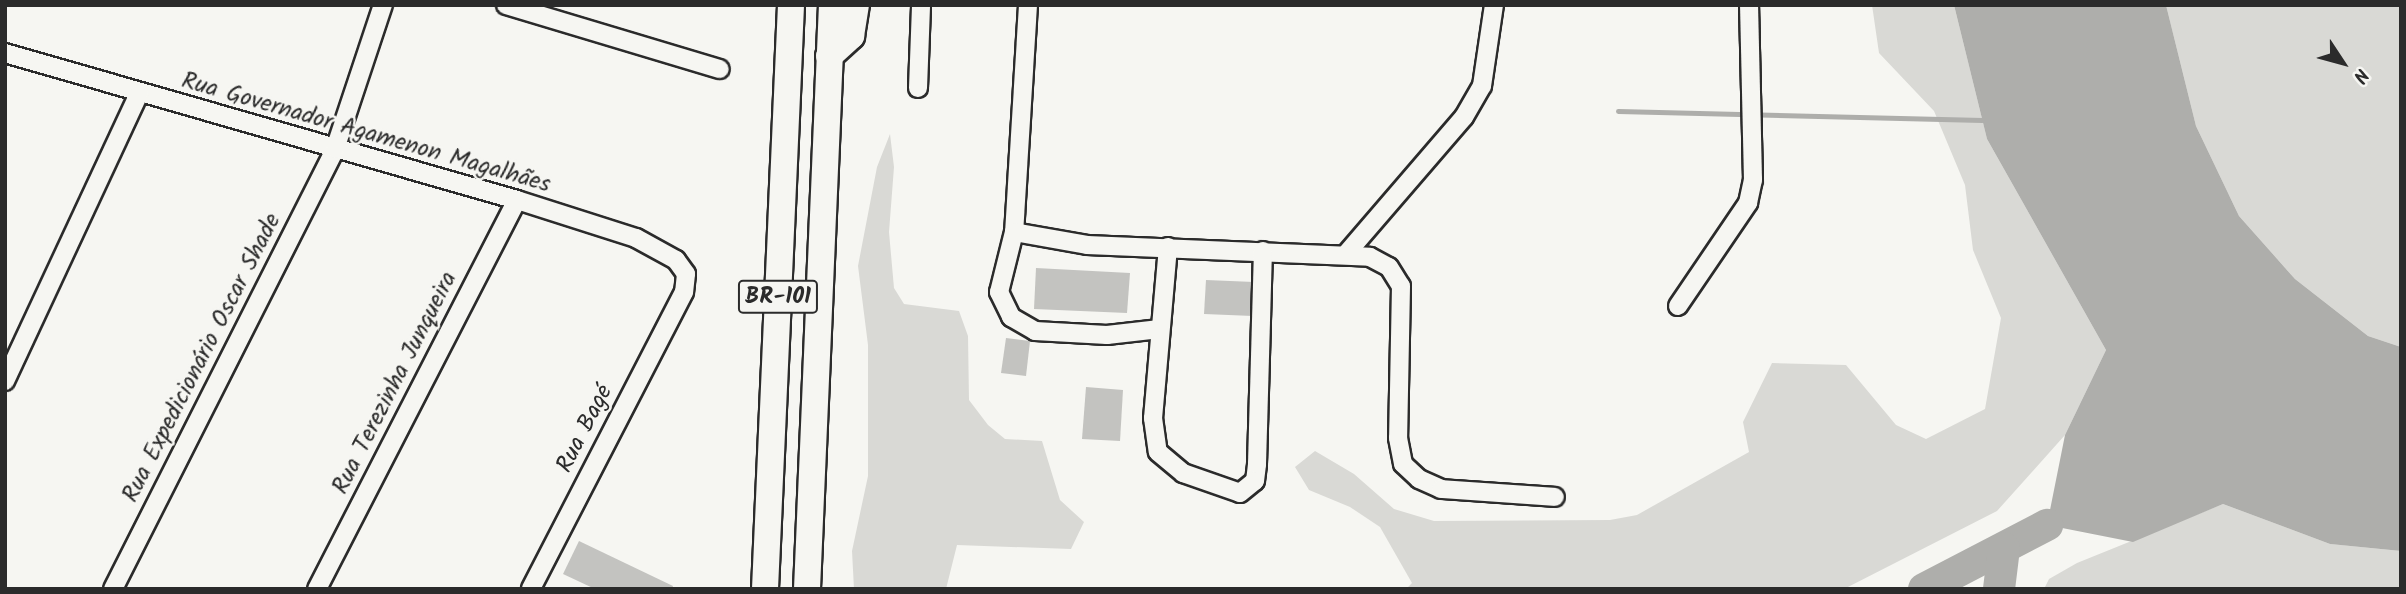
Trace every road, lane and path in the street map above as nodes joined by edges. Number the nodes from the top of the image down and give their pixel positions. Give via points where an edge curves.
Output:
1 (383, 5) edge
2 (506, 5) edge
3 (791, 5) edge
4 (832, 5) edge
5 (856, 5) edge
6 (921, 5) edge
7 (1028, 5) edge
8 (1494, 5) edge
9 (1749, 5) edge
10 (5, 53) edge
11 (829, 56) junction
12 (720, 69) dead end
13 (918, 88) dead end
14 (139, 94) junction
15 (334, 149) junction
16 (517, 200) junction
17 (1014, 232) junction
18 (1168, 247) junction
19 (1263, 251) junction
20 (1346, 254) junction
21 (684, 292) joint
22 (1678, 306) dead end
23 (1160, 329) junction
24 (5, 382) edge
25 (1555, 498) dead end
26 (113, 589) edge
27 (317, 589) edge
28 (531, 589) edge
29 (765, 589) edge
30 (807, 589) edge

1 - 15 street, Rua Expedicionário Oscar Shade
2 - 12 street
3 - 29 highway, BR-101
4 - 11 highway, BR-101
5 - 11 highway via 851,36
6 - 13 street
7 - 17 street
8 - 20 street via 1482,86 1464,117
9 - 22 street via 1753,180 1748,203
10 - 14 street, Rua Governador Agamenon Magalhães
11 - 30 highway, BR-101
14 - 15 street, Rua Governador Agamenon Magalhães
14 - 24 street
15 - 16 street, Rua Governador Agamenon Magalhães
15 - 26 street, Rua Expedicionário Oscar Shade
16 - 21 street, Rua Governador Agamenon Magalhães via 636,237 663,251 686,274
16 - 27 street, Rua Terezinha Junqueira
17 - 18 street via 1061,243
17 - 23 street via 999,292 1011,317 1035,331 1107,335
18 - 19 street
18 - 23 street
19 - 20 street
19 - 23 street via 1257,464 1255,481 1248,490 1240,493 1183,473 1158,452 1153,418
20 - 25 street via 1370,257 1389,267 1401,286 1398,439 1403,464 1441,489
21 - 28 street, Rua Bagé

